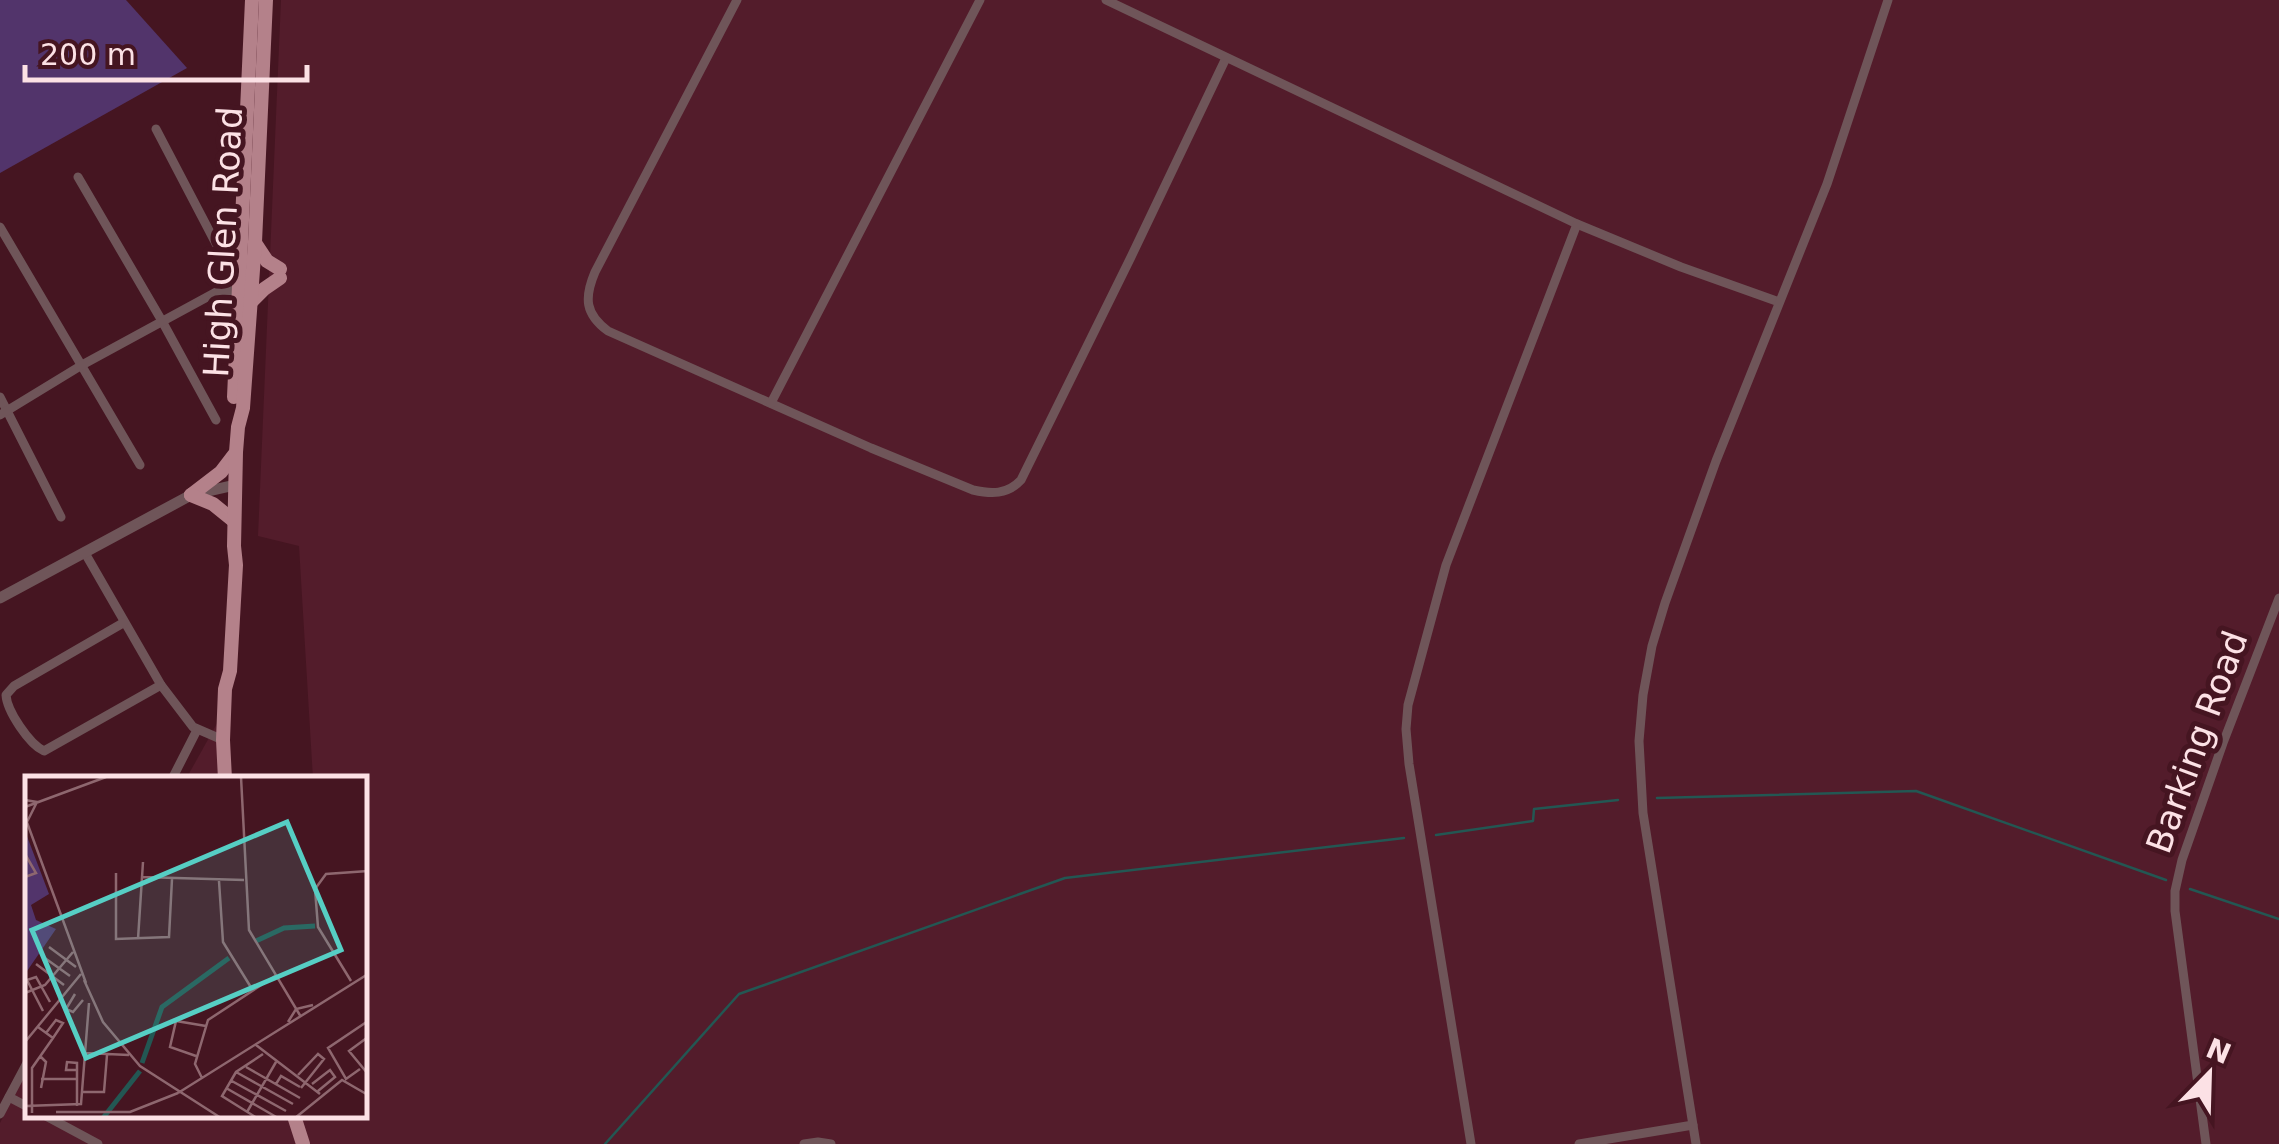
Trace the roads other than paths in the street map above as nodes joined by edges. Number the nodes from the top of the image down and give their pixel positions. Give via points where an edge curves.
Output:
1 (252, 0) edge
2 (266, 0) edge
3 (737, 0) edge
4 (980, 0) edge
5 (1106, 0) edge
6 (1888, 0) edge
7 (1226, 58) junction
8 (156, 129) dead end
9 (78, 177) dead end
10 (1577, 224) junction
11 (0, 227) edge
12 (255, 242) junction
13 (220, 290) junction
14 (240, 291) junction
15 (251, 302) junction
16 (1779, 302) junction
17 (162, 321) junction
18 (82, 366) junction
19 (0, 397) edge
20 (771, 402) junction
21 (4, 413) edge
22 (216, 420) dead end
23 (238, 427) junction
24 (236, 452) junction
25 (140, 465) dead end
26 (235, 486) junction
27 (192, 495) junction
28 (61, 517) dead end
29 (234, 521) junction
30 (85, 554) junction
31 (0, 598) edge
32 (2279, 598) edge
33 (123, 623) junction
34 (161, 686) junction
35 (197, 730) junction
36 (223, 740) junction
37 (174, 776) edge
38 (225, 776) edge
39 (25, 1067) edge
40 (9, 1097) junction
41 (25, 1105) edge
42 (0, 1114) edge
43 (52, 1119) edge
44 (295, 1119) edge
45 (1692, 1125) junction
46 (98, 1144) edge
47 (302, 1144) edge
48 (804, 1144) edge
49 (831, 1144) edge
50 (1472, 1144) edge
51 (1580, 1144) edge
52 (1696, 1144) edge
53 (2206, 1144) edge

1 - 14 main road, High Glen Road
2 - 12 main road, High Glen Road
3 - 20 street via 595,272 588,300 596,322 608,331
4 - 20 street
5 - 7 street
6 - 16 street via 1827,184
7 - 10 street
7 - 20 street via 1014,488 973,490
8 - 13 street via 224,259
9 - 17 street
10 - 16 street
10 - 50 street via 1446,565 1408,705 1409,764
11 - 18 street
12 - 15 main road, High Glen Road
12 - 15 main road via 280,274
13 - 14 street
13 - 17 street
14 - 23 main road, High Glen Road
15 - 23 main road, High Glen Road
16 - 45 street via 1665,603 1643,695 1643,812
17 - 18 street
17 - 22 street
18 - 21 street
18 - 25 street
19 - 21 street
21 - 28 street
23 - 24 main road, High Glen Road
24 - 26 main road, High Glen Road
24 - 27 main road
26 - 27 street
26 - 29 main road, High Glen Road
27 - 29 main road
27 - 30 street
29 - 36 main road, High Glen Road
30 - 31 street
30 - 33 street
32 - 53 street, Barking Road via 2177,879
33 - 34 street
33 - 34 street via 14,686 7,706 33,745 44,750
34 - 35 street
35 - 36 street
35 - 37 street
36 - 38 main road, High Glen Road
39 - 40 street
40 - 41 street
40 - 42 street
43 - 46 street
44 - 47 main road
45 - 51 street
45 - 52 street
48 - 49 street

